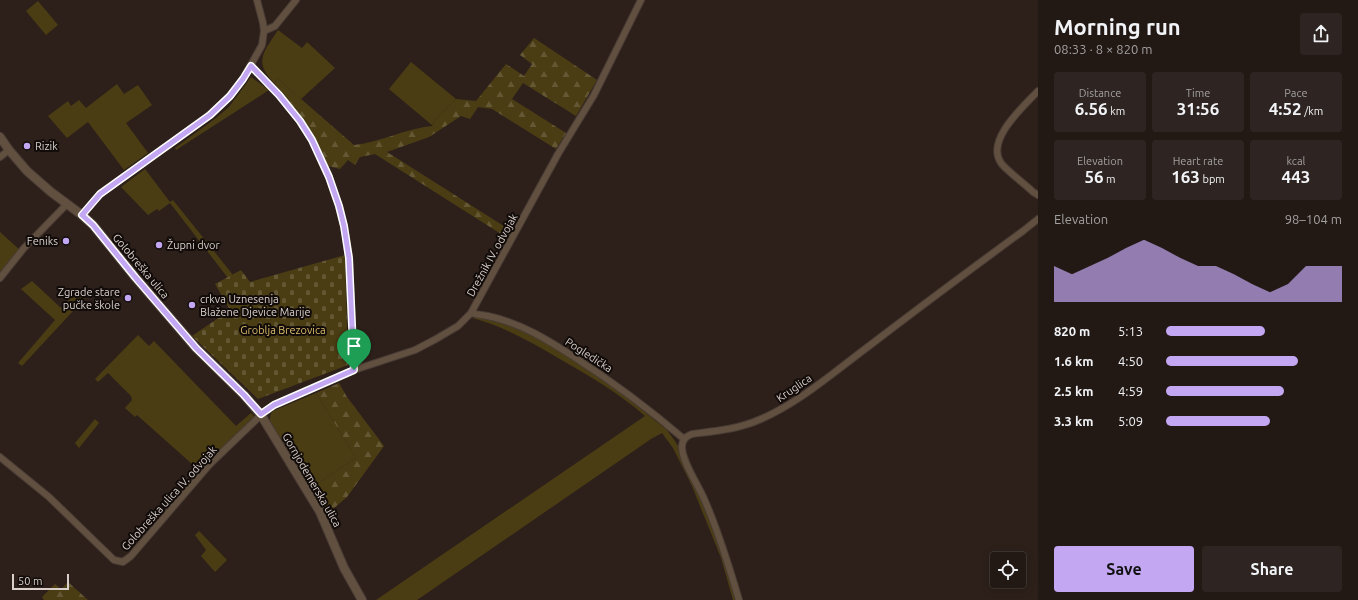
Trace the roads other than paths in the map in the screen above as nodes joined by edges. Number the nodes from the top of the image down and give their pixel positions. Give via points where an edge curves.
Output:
1 (257, 0) edge
2 (296, 0) edge
3 (641, 0) edge
4 (264, 32) junction
5 (251, 66) junction
6 (1038, 91) edge
7 (0, 137) edge
8 (9, 150) junction
9 (0, 157) edge
10 (1038, 194) edge
11 (67, 204) junction
12 (82, 215) junction
13 (1038, 219) edge
14 (0, 278) edge
15 (471, 313) junction
16 (354, 370) junction
17 (261, 414) junction
18 (684, 440) junction
19 (0, 457) edge
20 (362, 600) edge
21 (739, 600) edge

1 - 4 street
2 - 4 street via 275,26
3 - 15 street, Drežnik IV. odvojak via 594,95 558,154
4 - 5 street via 262,45
5 - 12 street via 230,96 210,115 100,194
5 - 16 street via 279,95 312,140 339,206 349,258
6 - 10 street via 999,137 997,152 1001,162
7 - 8 street, Golobreška ulica
8 - 9 street
8 - 11 street, Golobreška ulica via 38,180
11 - 12 street, Golobreška ulica
11 - 14 street via 24,248
12 - 17 street, Golobreška ulica via 196,348
13 - 18 street, Kruglica via 789,404 760,420 732,428 688,435
15 - 16 street, Drežnik IV. odvojak via 458,326 415,350
15 - 18 street, Pogledička via 517,325 557,346 622,389
16 - 17 street, Drežnik IV. odvojak via 274,405
17 - 19 street, Golobreška ulica IV. odvojak via 210,464 132,556 123,562 114,560 50,497
17 - 20 street, Gornjodemerska ulica via 320,512 344,568
18 - 21 street via 682,446 685,459 716,528

